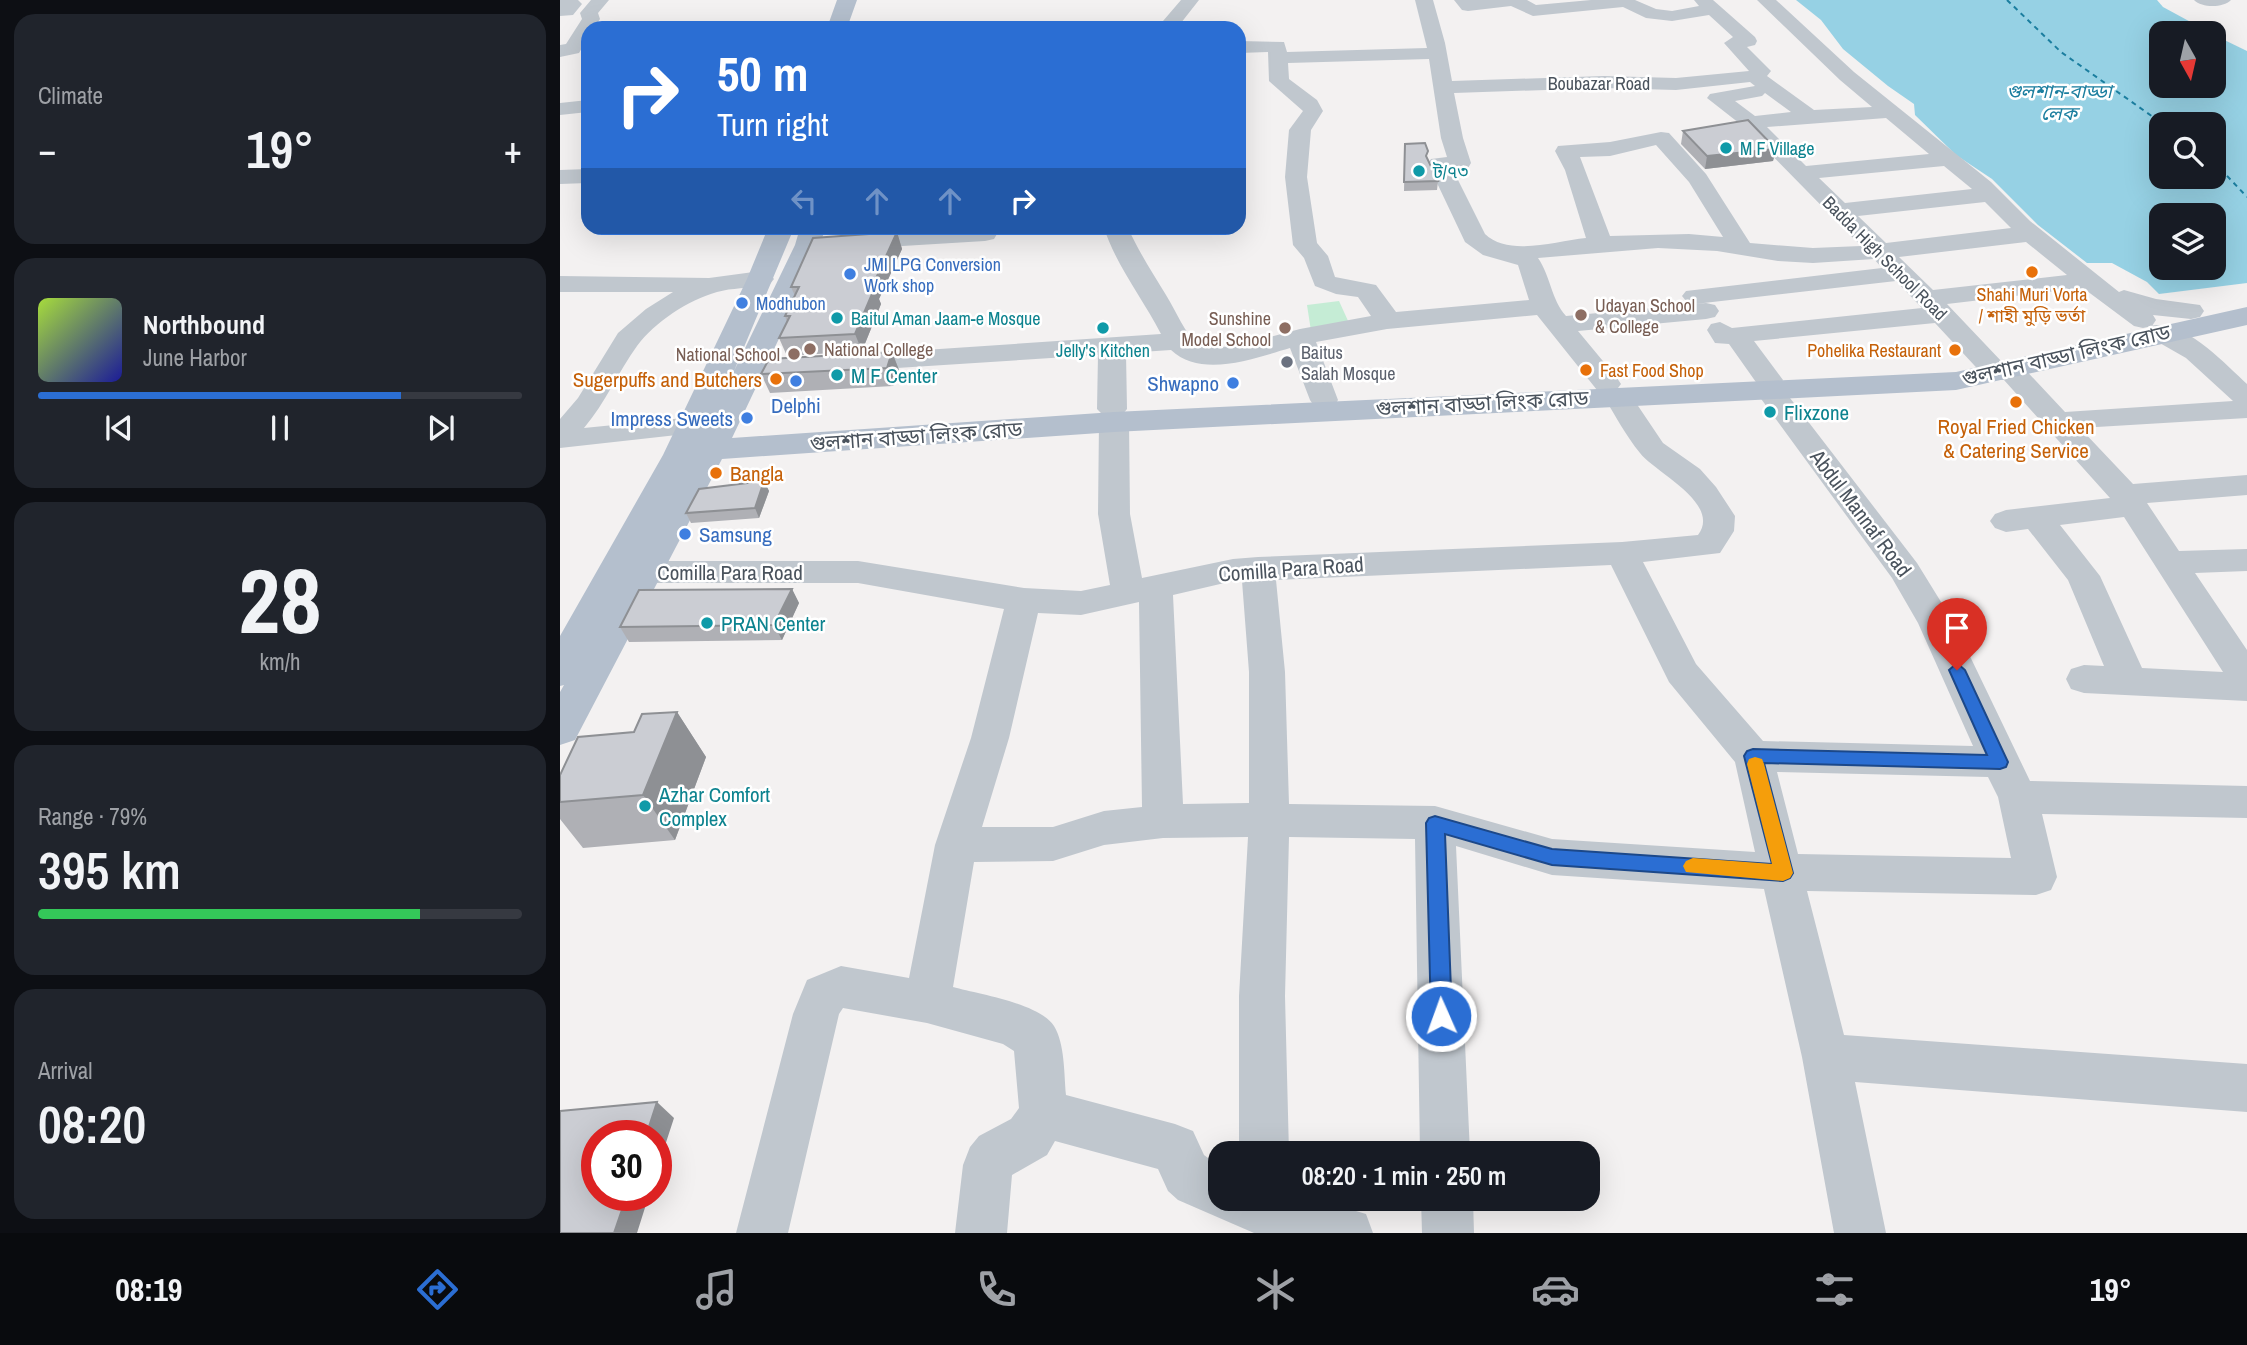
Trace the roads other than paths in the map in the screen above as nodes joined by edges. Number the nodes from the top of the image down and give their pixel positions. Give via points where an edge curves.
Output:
1 (600, 0) edge
2 (847, 0) edge
3 (1190, 0) edge
4 (1424, 0) edge
5 (1463, 0) edge
6 (1766, 0) edge
7 (2204, 0) edge
8 (2222, 0) edge
9 (560, 5) edge
10 (1707, 5) edge
11 (560, 12) edge
12 (590, 21) edge
13 (840, 21) edge
14 (1170, 21) edge
15 (581, 35) edge
16 (1435, 43) junction
17 (1246, 47) edge
18 (560, 51) edge
19 (1278, 58) junction
20 (1755, 76) junction
21 (1443, 87) junction
22 (1774, 90) junction
23 (581, 107) edge
24 (560, 109) edge
25 (1890, 113) junction
26 (1810, 116) junction
27 (1751, 123) junction
28 (1725, 127) edge
29 (1686, 134) edge
30 (1661, 138) junction
31 (1946, 159) junction
32 (1799, 173) junction
33 (581, 176) edge
34 (560, 177) edge
35 (1990, 194) junction
36 (1838, 211) junction
37 (2031, 234) junction
38 (778, 235) edge
39 (898, 235) edge
40 (1118, 235) edge
41 (811, 236) edge
42 (1601, 246) junction
43 (1742, 249) junction
44 (1878, 250) junction
45 (1517, 257) junction
46 (1901, 273) junction
47 (793, 279) junction
48 (760, 281) junction
49 (2092, 282) junction
50 (560, 284) edge
51 (712, 285) junction
52 (2247, 302) edge
53 (1935, 306) junction
54 (1706, 311) junction
55 (2191, 311) junction
56 (1551, 316) junction
57 (2247, 316) edge
58 (1387, 321) junction
59 (2152, 326) junction
60 (1736, 335) junction
61 (1300, 337) junction
62 (1178, 341) junction
63 (1112, 347) junction
64 (822, 365) edge
65 (1998, 369) junction
66 (1769, 385) junction
67 (1613, 391) junction
68 (2247, 399) edge
69 (1325, 400) junction
70 (2247, 409) edge
71 (1113, 415) junction
72 (2057, 421) junction
73 (560, 437) edge
74 (701, 440) junction
75 (2247, 485) edge
76 (2129, 501) junction
77 (1622, 553) junction
78 (2247, 560) edge
79 (2171, 563) junction
80 (1258, 568) junction
81 (646, 572) junction
82 (1142, 590) junction
83 (1024, 600) junction
84 (2244, 670) edge
85 (560, 671) edge
86 (2084, 679) dead end
87 (2129, 681) junction
88 (560, 729) edge
89 (1753, 756) junction
90 (2009, 779) junction
91 (2247, 802) edge
92 (1269, 820) junction
93 (1163, 821) junction
94 (1435, 823) junction
95 (956, 845) junction
96 (1783, 873) junction
97 (927, 1002) junction
98 (1826, 1057) junction
99 (2247, 1087) edge
100 (1044, 1114) junction
101 (1264, 1141) edge
102 (1445, 1141) edge
103 (1208, 1187) edge
104 (1280, 1211) edge
105 (1447, 1211) edge
106 (762, 1233) edge
107 (981, 1233) edge
108 (1348, 1233) edge
109 (1448, 1233) edge
110 (1860, 1233) edge

1 - 12 street via 589,13
2 - 13 main road
3 - 14 street
4 - 16 street
5 - 10 street via 1468,6 1514,1 1533,11 1625,2 1652,14 1672,16
6 - 25 street
7 - 8 street
9 - 11 street via 573,4
10 - 20 street via 1748,41 1732,43 1761,71
15 - 18 street via 572,49
16 - 19 street
16 - 21 street
17 - 19 street via 1275,45
19 - 58 street via 1279,80 1313,111 1300,130 1296,160 1305,245 1316,256 1324,281 1369,291 1377,297
20 - 21 street, Boubazar Road via 1676,84
20 - 22 street
21 - 45 street via 1460,163 1439,164 1478,243
22 - 26 street
22 - 27 street, Badda High School Road via 1717,98
23 - 24 street
25 - 26 street
25 - 31 street
26 - 27 street
27 - 28 street
27 - 32 street, Badda High School Road
29 - 30 street
30 - 42 street via 1610,149 1566,151
30 - 43 street via 1698,179
31 - 32 street
31 - 35 street
32 - 36 street, Badda High School Road
33 - 34 street
35 - 36 street
35 - 37 street
36 - 44 street, Badda High School Road
37 - 44 street
37 - 49 street
38 - 48 main road
39 - 41 street
40 - 62 street
41 - 47 main road
42 - 43 street via 1718,241
42 - 45 street
43 - 44 street via 1800,256
44 - 46 street, Badda High School Road
45 - 56 street via 1533,268
46 - 53 street, Badda High School Road
46 - 54 street via 1695,296
47 - 48 main road
47 - 74 main road via 767,368
48 - 51 street
48 - 74 main road
49 - 53 street
49 - 55 street via 2153,307
49 - 59 street
50 - 51 street
51 - 73 street via 676,301 636,330 588,408
52 - 55 main road, গুলশান বাড্ডা লিংক রোড
53 - 60 street
53 - 65 street, Badda High School Road
54 - 56 street
54 - 60 street, Abdul Mannaf Road via 1725,337
55 - 59 main road, গুলশান বাড্ডা লিংক রোড
56 - 58 street
56 - 67 street
57 - 59 main road, গুলশান বাড্ডা লিংক রোড
58 - 61 street
59 - 65 main road, গুলশান বাড্ডা লিংক রোড
59 - 68 street via 2196,352
60 - 66 street, Abdul Mannaf Road
61 - 62 street via 1234,355 1211,356 1192,354
61 - 69 street
62 - 63 street
63 - 64 street
63 - 71 street
65 - 66 main road, গুলশান বাড্ডা লিংক রোড via 1920,384
65 - 72 street, Badda High School Road
66 - 67 main road, গুলশান বাড্ডা লিংক রোড
66 - 90 street, Abdul Mannaf Road via 1905,571 1936,623
67 - 69 main road, গুলশান বাড্ডা লিংক রোড
67 - 71 main road, গুলশান বাড্ডা লিংক রোড
67 - 77 street, Comilla Para Road via 1657,455 1689,476 1719,516 1718,531 1708,545
69 - 71 main road, গুলশান বাড্ডা লিংক রোড
70 - 72 street
71 - 74 main road, গুলশান বাড্ডা লিংক রোড
71 - 82 street via 1114,514
72 - 76 street, Badda High School Road
73 - 74 street
74 - 81 main road
74 - 85 main road
75 - 76 street
76 - 79 street, Badda High School Road
76 - 87 street via 2021,519 2083,576
77 - 80 street, Comilla Para Road
77 - 89 street via 1682,672
78 - 79 street
79 - 84 street, Badda High School Road
80 - 82 street, Comilla Para Road
80 - 92 street via 1267,672
81 - 83 street, Comilla Para Road via 858,572
81 - 88 main road
82 - 83 street, Comilla Para Road via 1082,603
82 - 93 street
83 - 95 street via 990,738
84 - 87 street
86 - 87 street
89 - 90 street
89 - 96 street
90 - 91 street
90 - 96 street, Abdul Mannaf Road via 2036,877
92 - 93 street
92 - 94 street
92 - 101 street via 1262,996
93 - 95 street via 1104,828 1053,844
94 - 96 street via 1552,857
94 - 102 street
95 - 97 street
96 - 98 street
97 - 100 street via 1015,1025 1036,1039
97 - 106 street via 841,987 823,995
98 - 99 street
98 - 110 street
100 - 103 street via 1175,1149 1184,1174
100 - 107 street via 1029,1137 997,1154 988,1165
104 - 108 street
105 - 109 street

